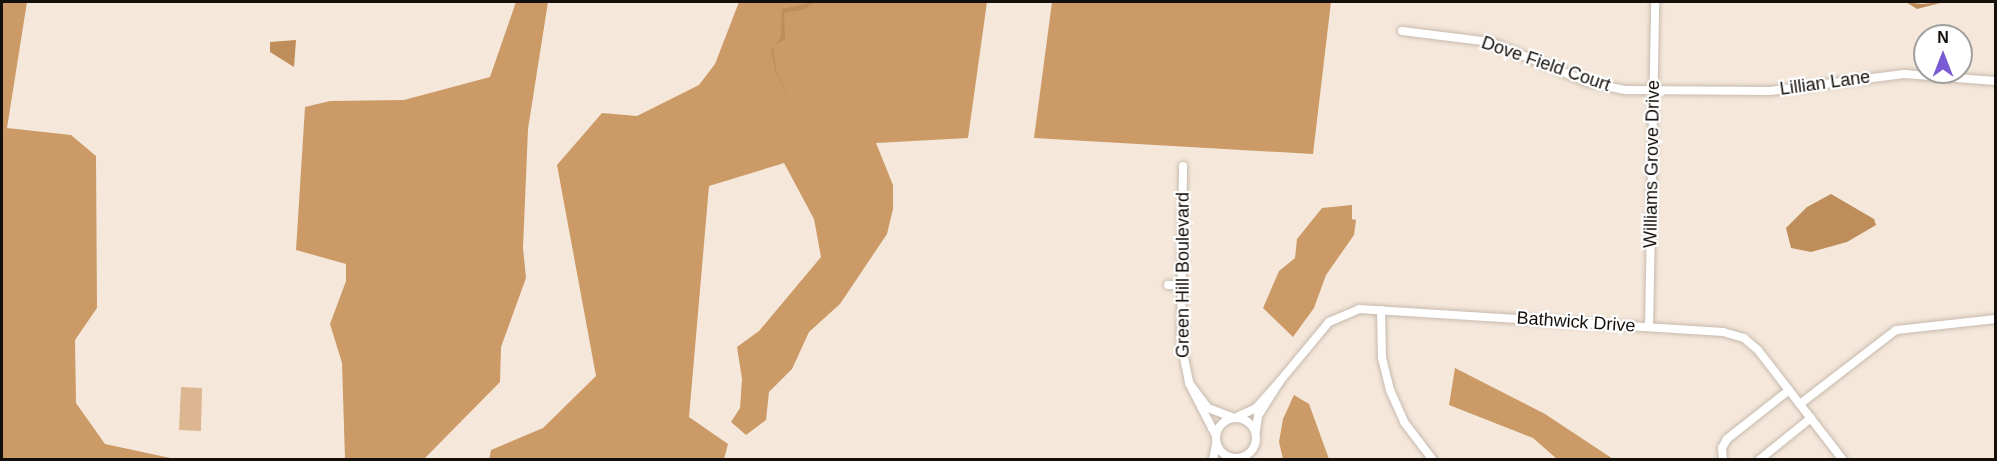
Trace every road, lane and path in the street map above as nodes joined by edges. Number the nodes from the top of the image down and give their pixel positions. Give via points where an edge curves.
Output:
1 (1655, 2) edge
2 (1402, 32) dead end
3 (1995, 81) edge
4 (1654, 92) junction
5 (1183, 166) dead end
6 (1168, 285) dead end
7 (1182, 285) junction
8 (1381, 310) junction
9 (1995, 319) edge
10 (1649, 327) junction
11 (1280, 381) junction
12 (1189, 383) junction
13 (1789, 390) junction
14 (1800, 404) junction
15 (1235, 417) junction
16 (1811, 418) junction
17 (1256, 434) junction
18 (1216, 439) junction
19 (1213, 459) edge
20 (1236, 459) edge
21 (1433, 459) edge
22 (1723, 459) edge
23 (1759, 459) edge
24 (1843, 459) edge

1 - 4 street, Williams Grove Drive
2 - 4 street, Dove Field Court via 1490,42 1595,85
3 - 4 street, Lillian Lane via 1904,74 1770,91
4 - 10 street, Williams Grove Drive
5 - 7 street, Green Hill Boulevard
6 - 7 street
7 - 12 street, Green Hill Boulevard via 1182,355
8 - 10 street, Bathwick Drive
8 - 11 street, Bathwick Drive via 1353,310 1333,318
8 - 21 street via 1382,358 1390,390 1404,422
9 - 14 street via 1896,330
10 - 13 street, Bathwick Drive via 1739,336 1758,350
11 - 15 street, Bathwick Drive via 1256,408
11 - 17 street, Bathwick Drive via 1258,416
12 - 15 street, Green Hill Boulevard via 1214,412
12 - 18 street, Green Hill Boulevard via 1195,401 1213,425
13 - 14 street, Bathwick Drive
13 - 22 street via 1727,439 1722,448
14 - 16 street, Bathwick Drive
15 - 17 street via 1249,422
15 - 18 street via 1220,424
16 - 23 street
16 - 24 street, Bathwick Drive
17 - 20 street via 1253,450
18 - 19 street
18 - 20 street via 1225,454

